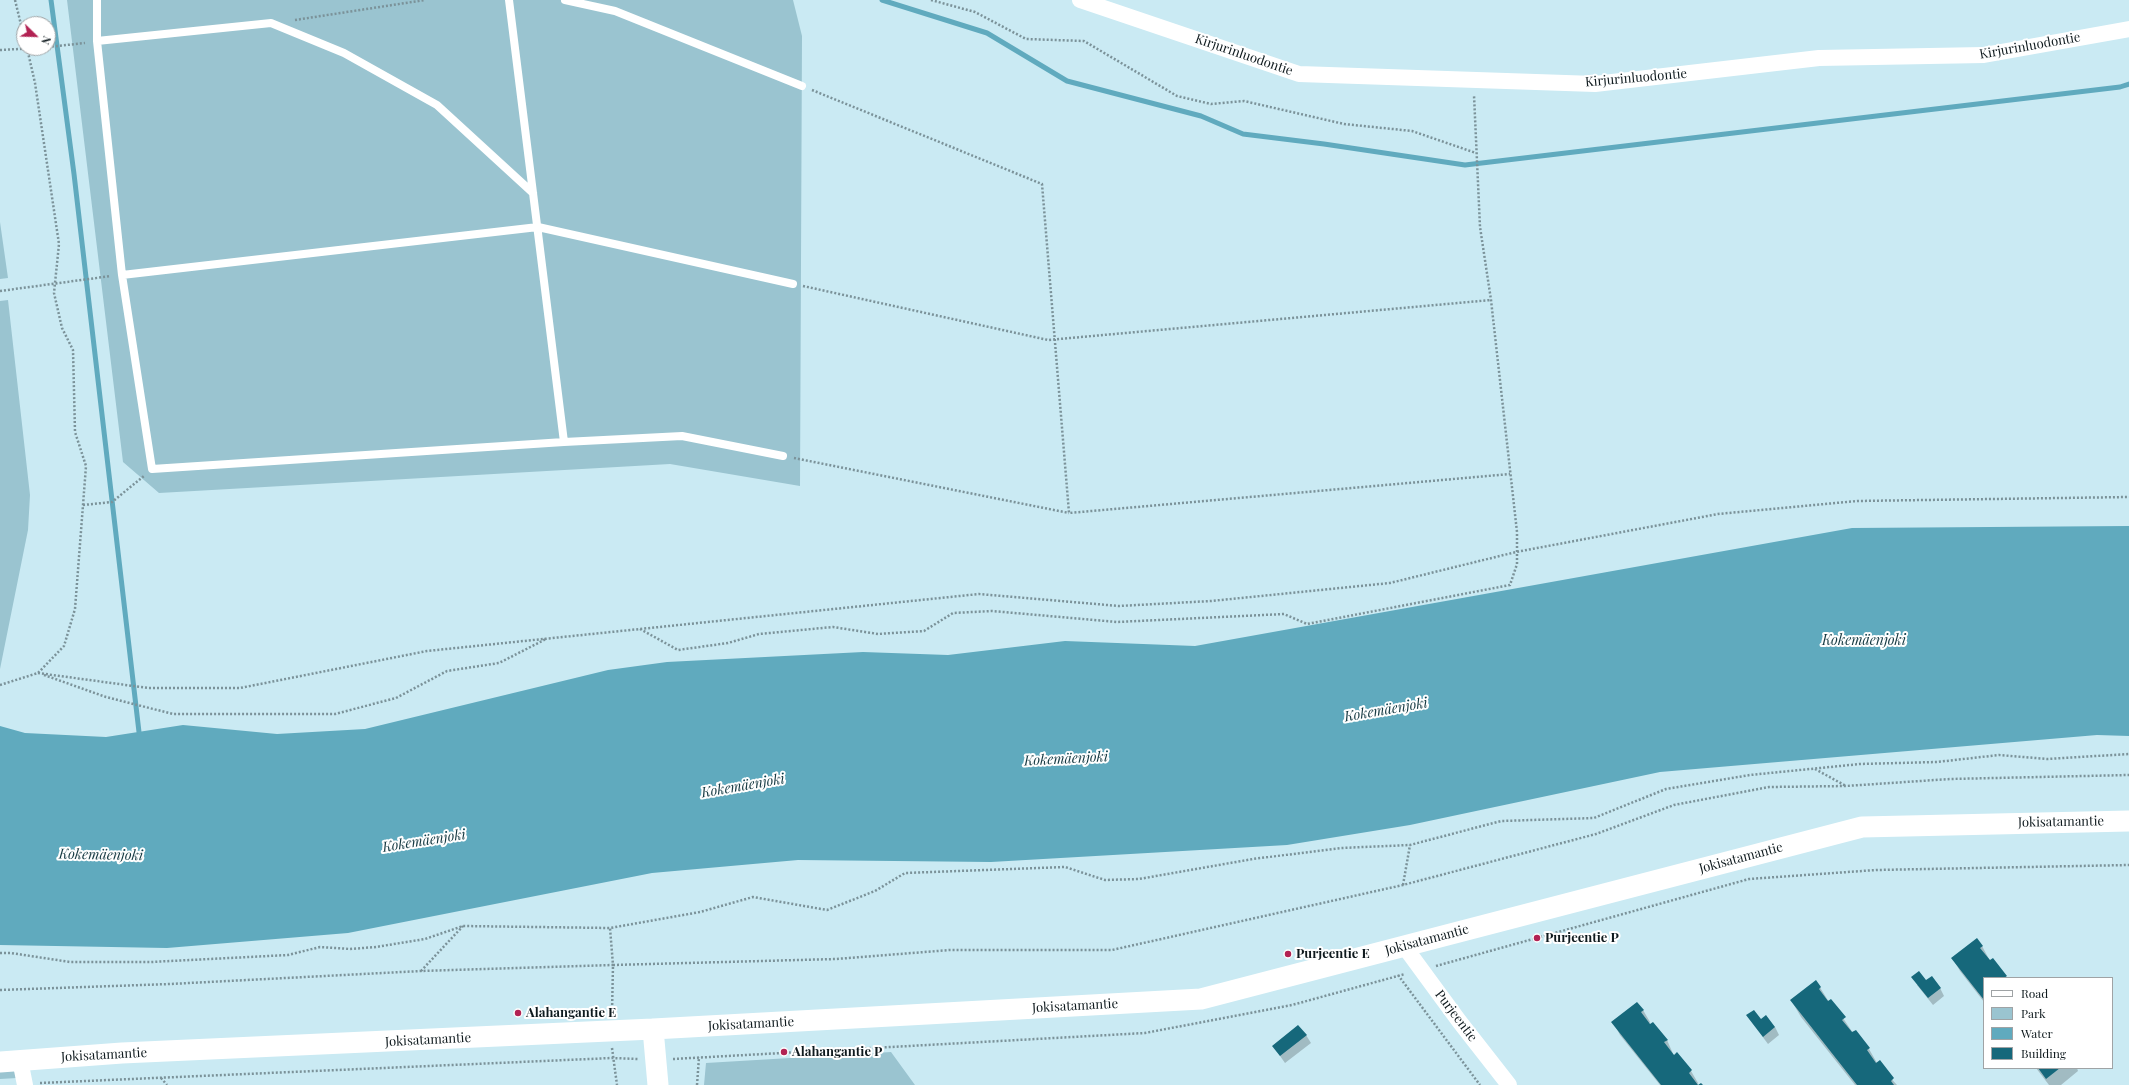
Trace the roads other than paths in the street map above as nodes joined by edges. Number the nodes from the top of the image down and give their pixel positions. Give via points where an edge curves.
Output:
1 (97, 0) edge
2 (509, 0) edge
3 (566, 0) edge
4 (1080, 0) edge
5 (2129, 28) edge
6 (98, 41) junction
7 (802, 86) road end
8 (533, 193) junction
9 (538, 227) junction
10 (122, 274) junction
11 (793, 284) road end
12 (564, 442) junction
13 (784, 456) road end
14 (2129, 821) edge
15 (1404, 946) junction
16 (654, 1029) junction
17 (20, 1060) junction
18 (0, 1062) edge
19 (25, 1085) edge
20 (658, 1085) edge
21 (1508, 1085) edge

1 - 6 lane
2 - 8 lane
3 - 7 lane via 615,11
4 - 5 street, Kirjurinluodontie via 1299,74 1595,84 1819,58 1984,56
6 - 8 lane via 270,23 344,53 437,105
6 - 10 lane
8 - 9 lane
9 - 10 lane
9 - 11 lane
9 - 12 lane
10 - 12 lane via 152,469
12 - 13 lane via 682,436
14 - 15 street, Jokisatamantie via 1862,827
15 - 16 street, Jokisatamantie via 1201,999
15 - 21 street, Purjeentie
16 - 17 street, Jokisatamantie
16 - 20 street
17 - 18 street, Jokisatamantie
17 - 19 street

